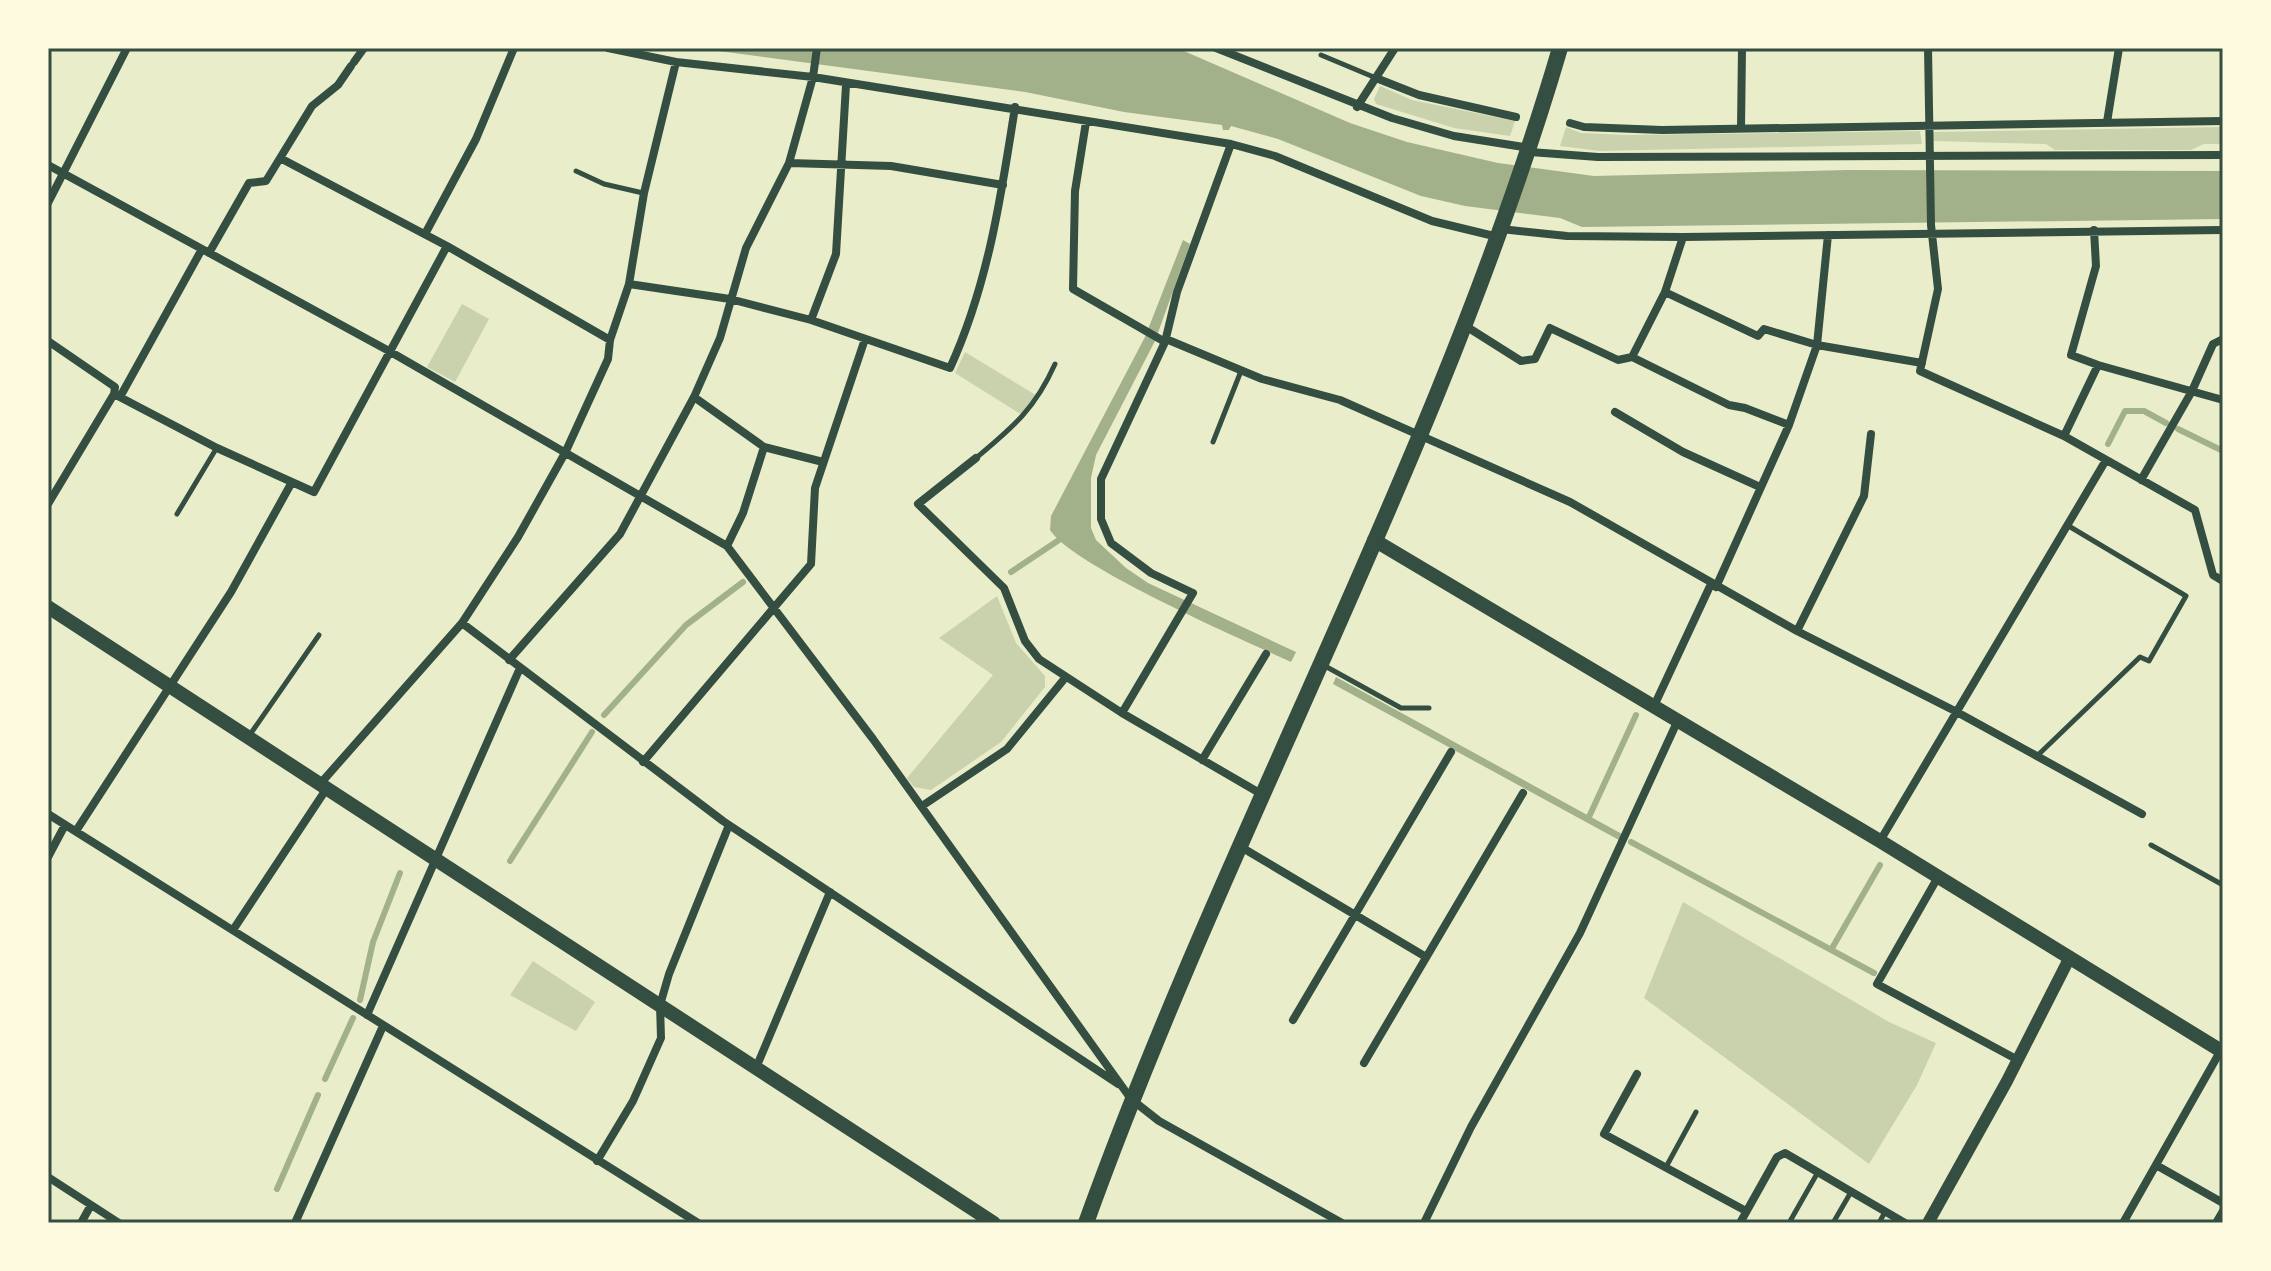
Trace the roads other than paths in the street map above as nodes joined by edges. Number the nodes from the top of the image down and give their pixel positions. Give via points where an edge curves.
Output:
1 (127, 48) edge
2 (364, 48) edge
3 (514, 48) edge
4 (608, 48) edge
5 (817, 48) edge
6 (1216, 48) edge
7 (1395, 48) edge
8 (1560, 48) edge
9 (1742, 48) edge
10 (1928, 48) edge
11 (2119, 48) edge
12 (1321, 55) dead end
13 (676, 62) junction
14 (813, 77) junction
15 (1376, 78) junction
16 (846, 85) junction
17 (1015, 107) junction
18 (1357, 107) junction
19 (1516, 117) dead end
20 (2223, 121) edge
21 (1086, 122) junction
22 (2107, 122) junction
23 (1570, 123) dead end
24 (1930, 124) junction
25 (1741, 128) junction
26 (1231, 144) junction
27 (1530, 150) junction
28 (2223, 155) edge
29 (280, 158) junction
30 (1929, 161) junction
31 (789, 163) junction
32 (48, 165) edge
33 (841, 167) junction
34 (576, 171) dead end
35 (63, 173) junction
36 (1003, 185) junction
37 (644, 193) junction
38 (48, 203) edge
39 (1502, 228) junction
40 (1931, 230) junction
41 (2094, 230) junction
42 (2223, 230) edge
43 (425, 234) junction
44 (1828, 235) junction
45 (1683, 237) junction
46 (447, 246) junction
47 (205, 251) junction
48 (629, 284) junction
49 (1665, 292) junction
50 (730, 299) junction
51 (811, 320) junction
52 (1463, 325) junction
53 (865, 339) junction
54 (2223, 339) edge
55 (610, 340) junction
56 (1163, 340) junction
57 (48, 341) edge
58 (1817, 345) junction
59 (389, 351) junction
60 (1632, 357) junction
61 (1922, 363) junction
62 (1055, 364) dead end
63 (2098, 365) junction
64 (1241, 371) junction
65 (2192, 391) junction
66 (117, 396) junction
67 (694, 397) junction
68 (2223, 400) edge
69 (1615, 412) dead end
70 (1789, 425) junction
71 (1871, 434) dead end
72 (2064, 436) junction
73 (1418, 437) junction
74 (1213, 442) dead end
75 (764, 447) junction
76 (217, 448) junction
77 (565, 453) junction
78 (976, 458) joint
79 (2106, 460) junction
80 (823, 462) junction
81 (2141, 480) junction
82 (292, 482) junction
83 (1760, 487) junction
84 (640, 496) junction
85 (48, 504) edge
86 (177, 514) dead end
87 (2067, 525) junction
88 (1374, 540) junction
89 (727, 546) junction
90 (2223, 581) edge
91 (1713, 585) junction
92 (48, 607) edge
93 (775, 608) junction
94 (462, 623) junction
95 (1797, 631) junction
96 (319, 635) dead end
97 (1266, 654) dead end
98 (509, 660) junction
99 (1321, 664) junction
100 (520, 668) junction
101 (1065, 678) junction
102 (169, 686) junction
103 (1654, 706) junction
104 (1429, 708) dead end
105 (1955, 711) junction
106 (1122, 713) junction
107 (1678, 720) junction
108 (248, 737) junction
109 (1451, 752) dead end
110 (2037, 756) junction
111 (1202, 760) junction
112 (643, 762) junction
113 (323, 786) junction
114 (1523, 793) dead end
115 (1264, 795) junction
116 (922, 806) junction
117 (48, 814) edge
118 (2142, 814) dead end
119 (65, 825) junction
120 (729, 825) junction
121 (76, 831) junction
122 (1880, 841) junction
123 (2151, 845) dead end
124 (1241, 847) junction
125 (48, 857) edge
126 (437, 860) junction
127 (1938, 877) junction
128 (2223, 885) edge
129 (830, 892) junction
130 (1355, 915) junction
131 (233, 930) junction
132 (1426, 957) junction
133 (2070, 957) junction
134 (660, 1005) junction
135 (367, 1015) junction
136 (1293, 1020) dead end
137 (383, 1026) junction
138 (2222, 1050) edge
139 (2018, 1060) junction
140 (1364, 1063) dead end
141 (756, 1068) junction
142 (1637, 1074) dead end
143 (1126, 1093) junction
144 (1696, 1112) dead end
145 (597, 1161) junction
146 (2156, 1165) junction
147 (1666, 1167) junction
148 (1818, 1172) junction
149 (48, 1177) edge
150 (1851, 1192) junction
151 (2223, 1203) edge
152 (91, 1205) junction
153 (1746, 1211) junction
154 (2223, 1211) edge
155 (1885, 1212) junction
156 (81, 1223) edge
157 (119, 1223) edge
158 (295, 1223) edge
159 (698, 1223) edge
160 (994, 1223) edge
161 (1086, 1223) edge
162 (1342, 1223) edge
163 (1424, 1223) edge
164 (1740, 1223) edge
165 (1789, 1223) edge
166 (1833, 1223) edge
167 (1879, 1223) edge
168 (1905, 1223) edge
169 (1928, 1223) edge
170 (2123, 1223) edge
171 (2216, 1223) edge

1 - 35 street
2 - 29 street via 338,85 312,106
3 - 43 street via 476,139
4 - 13 street
5 - 14 street
6 - 18 street
7 - 15 street
8 - 27 main road
9 - 25 street
10 - 24 street
11 - 22 street
12 - 15 lane
13 - 14 street
13 - 37 street
14 - 16 street
14 - 31 street
15 - 18 street
15 - 19 street via 1419,95
16 - 17 street
16 - 33 street
17 - 21 street
17 - 36 street
18 - 27 street via 1454,136
20 - 22 street
21 - 26 street
21 - 56 street via 1075,191 1073,289
22 - 24 street
23 - 25 street via 1662,130
24 - 25 street
24 - 30 street
26 - 39 street via 1275,156 1432,221
26 - 56 street
27 - 30 street via 1598,157
27 - 39 main road
28 - 30 street
29 - 43 street
29 - 47 street via 266,181 249,183
30 - 40 street
31 - 33 street
31 - 50 street via 751,235
32 - 35 street
33 - 36 street via 891,166
33 - 51 street via 836,254
34 - 37 lane
35 - 38 street
35 - 47 street
36 - 53 street via 972,321 950,368
37 - 48 street
39 - 45 street via 1567,236
39 - 52 main road
40 - 41 street
40 - 44 street
40 - 61 street via 1938,289
41 - 42 street
41 - 63 street via 2096,266 2071,355
43 - 46 street
44 - 45 street
44 - 58 street
45 - 49 street
46 - 55 street
46 - 59 street
47 - 59 street
47 - 66 street
48 - 50 street
48 - 55 street
49 - 58 street via 1758,336 1764,329
49 - 60 street
50 - 51 street
50 - 67 street via 720,338
51 - 53 street
52 - 60 street via 1521,361 1535,359 1550,328 1618,360
52 - 73 main road
53 - 80 street
54 - 65 street via 2213,344
55 - 77 street via 608,359
56 - 64 street
56 - 106 street via 1103,467 1099,503 1111,543 1151,573 1193,593
57 - 66 street via 115,387
58 - 61 street
58 - 70 street
59 - 77 street
59 - 82 street via 314,492
60 - 70 street via 1729,405
61 - 72 street via 1920,371
62 - 78 lane via 1040,397
63 - 65 street
63 - 72 street
64 - 73 street via 1340,400
64 - 74 lane
65 - 68 street
65 - 81 street
66 - 76 street
66 - 85 street
67 - 75 street
67 - 84 street
69 - 83 street via 1683,452
70 - 83 street
71 - 95 street via 1864,496
72 - 79 street
73 - 88 main road
73 - 91 street via 1570,502
75 - 80 street
75 - 89 street
76 - 82 street
76 - 86 lane
77 - 84 street
77 - 94 street
78 - 101 street via 918,504 1004,588 1025,641
79 - 81 street
79 - 87 street
80 - 93 street via 815,488 811,564
81 - 90 street via 2195,510 2213,575
82 - 102 street via 231,592
83 - 91 street
84 - 89 street
84 - 98 street via 620,534
87 - 105 street
87 - 110 lane via 2186,596 2149,661 2140,657
88 - 99 main road
88 - 103 main road
89 - 93 street
91 - 95 street
91 - 103 street
92 - 102 main road
93 - 112 street
93 - 116 street
94 - 98 street
94 - 113 street
95 - 105 street
96 - 108 lane
97 - 111 street
98 - 100 street
99 - 104 lane via 1401,708
99 - 115 main road
100 - 112 street
100 - 126 street
101 - 106 street
101 - 116 street via 1007,749
102 - 108 main road
102 - 121 street
103 - 107 main road
105 - 110 street
105 - 122 street
106 - 111 street
107 - 122 main road
107 - 163 street via 1580,933 1471,1127
108 - 113 main road
109 - 130 street
110 - 118 street
111 - 115 street
112 - 120 street
113 - 126 main road
113 - 131 street
114 - 132 street
115 - 124 main road
116 - 143 street
117 - 119 street
119 - 121 street
119 - 125 street
120 - 129 street
120 - 134 street
121 - 131 street
122 - 127 main road
123 - 128 lane
124 - 130 street
124 - 143 main road
126 - 134 main road
126 - 135 street
127 - 133 main road
127 - 139 street via 1877,984
129 - 141 street
129 - 143 street
130 - 132 street
130 - 136 street
131 - 135 street
132 - 140 street
133 - 138 main road
133 - 139 street
134 - 141 main road
134 - 145 street via 661,1038 633,1101
135 - 137 street
137 - 145 street
137 - 158 street
138 - 146 street
139 - 169 street
141 - 160 main road
142 - 147 street via 1604,1134
143 - 161 main road
143 - 162 street via 1159,1121
144 - 147 lane
145 - 159 street
146 - 151 street
146 - 170 street
147 - 153 street
148 - 150 street
148 - 153 street via 1785,1153 1777,1157
148 - 165 lane
149 - 152 street
150 - 155 street
150 - 166 lane
152 - 156 street
152 - 157 street
153 - 164 street
154 - 171 street
155 - 167 lane
155 - 168 street

